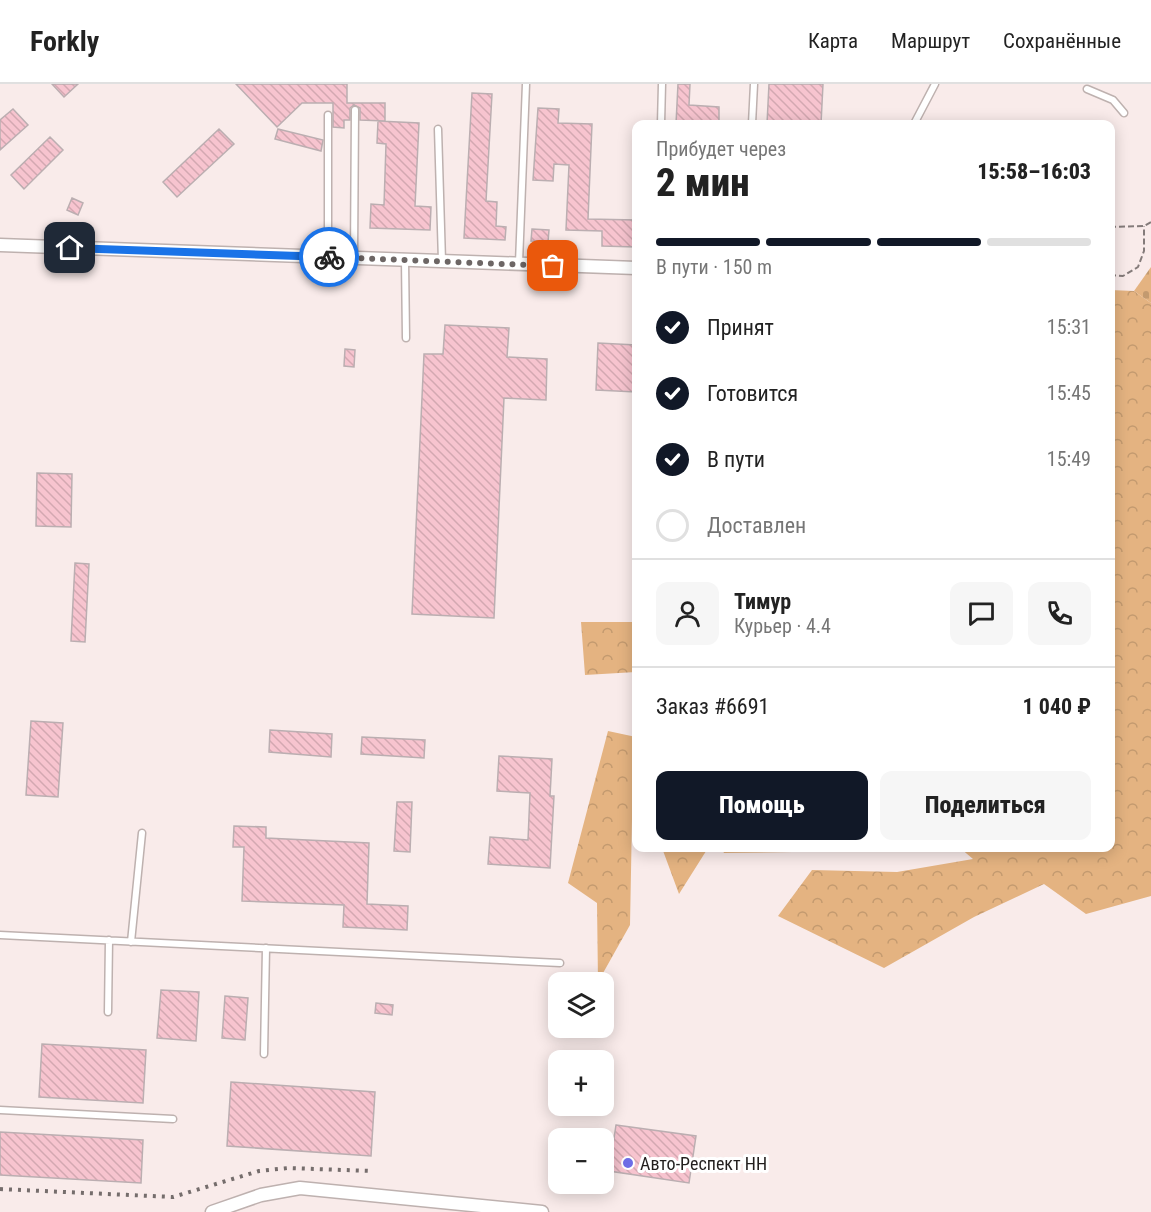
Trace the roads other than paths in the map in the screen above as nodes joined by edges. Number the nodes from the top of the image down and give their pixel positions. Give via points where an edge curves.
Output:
1 (526, 84) edge
2 (662, 84) edge
3 (754, 84) edge
4 (935, 84) edge
5 (1087, 89) dead end
6 (355, 110) dead end
7 (1124, 113) dead end
8 (328, 115) dead end
9 (662, 120) edge
10 (752, 120) edge
11 (917, 120) edge
12 (438, 129) dead end
13 (0, 245) edge
14 (328, 257) junction
15 (354, 258) junction
16 (405, 260) junction
17 (442, 261) junction
18 (519, 264) junction
19 (632, 268) edge
20 (406, 338) dead end
21 (142, 833) dead end
22 (0, 935) edge
23 (110, 940) junction
24 (131, 942) junction
25 (266, 948) junction
26 (560, 963) dead end
27 (108, 1012) dead end
28 (264, 1053) dead end
29 (0, 1110) edge
30 (172, 1119) dead end
31 (212, 1212) edge
32 (542, 1212) edge

1 - 18 lane
2 - 9 lane
3 - 10 lane
4 - 11 lane
5 - 7 lane via 1113,100
6 - 15 lane
8 - 14 lane
12 - 17 lane
13 - 14 street
14 - 15 street
15 - 16 street
16 - 17 street
16 - 20 lane
17 - 18 street
18 - 19 street
21 - 24 lane
22 - 23 lane
23 - 24 lane
23 - 27 lane
24 - 25 lane
25 - 26 lane
25 - 28 lane
29 - 30 lane
31 - 32 street via 261,1195 300,1188

